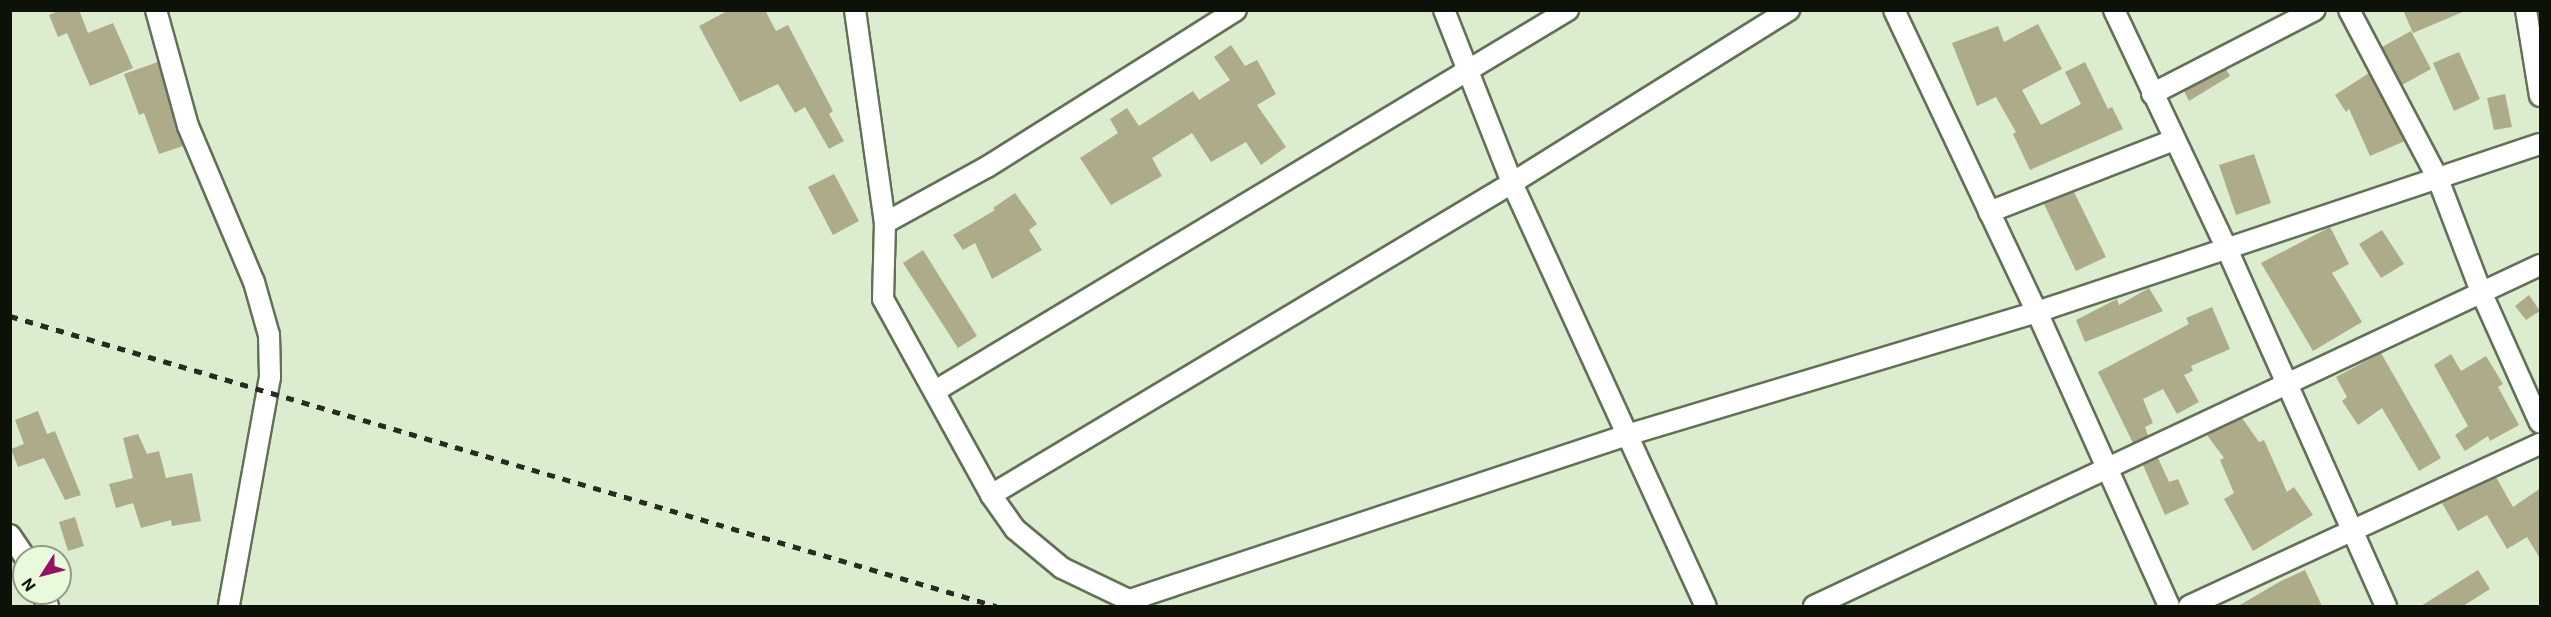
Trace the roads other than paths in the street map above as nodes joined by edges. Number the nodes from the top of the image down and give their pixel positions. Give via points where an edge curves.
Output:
1 (156, 10) edge
2 (855, 10) edge
3 (1236, 10) edge
4 (1444, 10) edge
5 (1568, 10) edge
6 (1789, 10) edge
7 (1894, 10) edge
8 (2114, 10) edge
9 (2315, 10) edge
10 (2349, 10) edge
11 (2526, 10) edge
12 (1470, 70) junction
13 (2152, 94) junction
14 (2541, 96) edge
15 (2174, 140) junction
16 (2541, 144) edge
17 (2438, 179) junction
18 (1512, 183) junction
19 (1989, 212) junction
20 (885, 223) junction
21 (2227, 249) junction
22 (2541, 265) edge
23 (2482, 294) junction
24 (2037, 312) junction
25 (2286, 384) junction
26 (935, 391) junction
27 (2541, 423) edge
28 (1628, 435) junction
29 (2541, 444) edge
30 (2106, 466) junction
31 (991, 495) junction
32 (2350, 533) junction
33 (1136, 604) edge
34 (230, 606) edge
35 (1706, 606) edge
36 (1814, 606) edge
37 (2169, 606) edge
38 (2189, 606) edge
39 (2386, 606) edge

1 - 34 street via 188,126 254,282 269,335 270,377
2 - 20 street
3 - 20 street via 987,168
4 - 12 street
5 - 12 street
6 - 18 street
7 - 19 street
8 - 13 street
9 - 13 street
10 - 17 street
11 - 14 street
12 - 18 street
12 - 26 street
13 - 15 street
15 - 19 street
15 - 21 street
16 - 17 street
17 - 21 street
17 - 23 street
18 - 28 street
18 - 31 street
19 - 24 street
20 - 26 street via 883,299
21 - 24 street
21 - 25 street
22 - 23 street
23 - 25 street
23 - 27 street
24 - 28 street
24 - 30 street
25 - 30 street
25 - 32 street
26 - 31 street
28 - 33 street
28 - 35 street
29 - 32 street
30 - 36 street
30 - 37 street
31 - 33 street via 1015,529 1062,568
32 - 38 street
32 - 39 street

